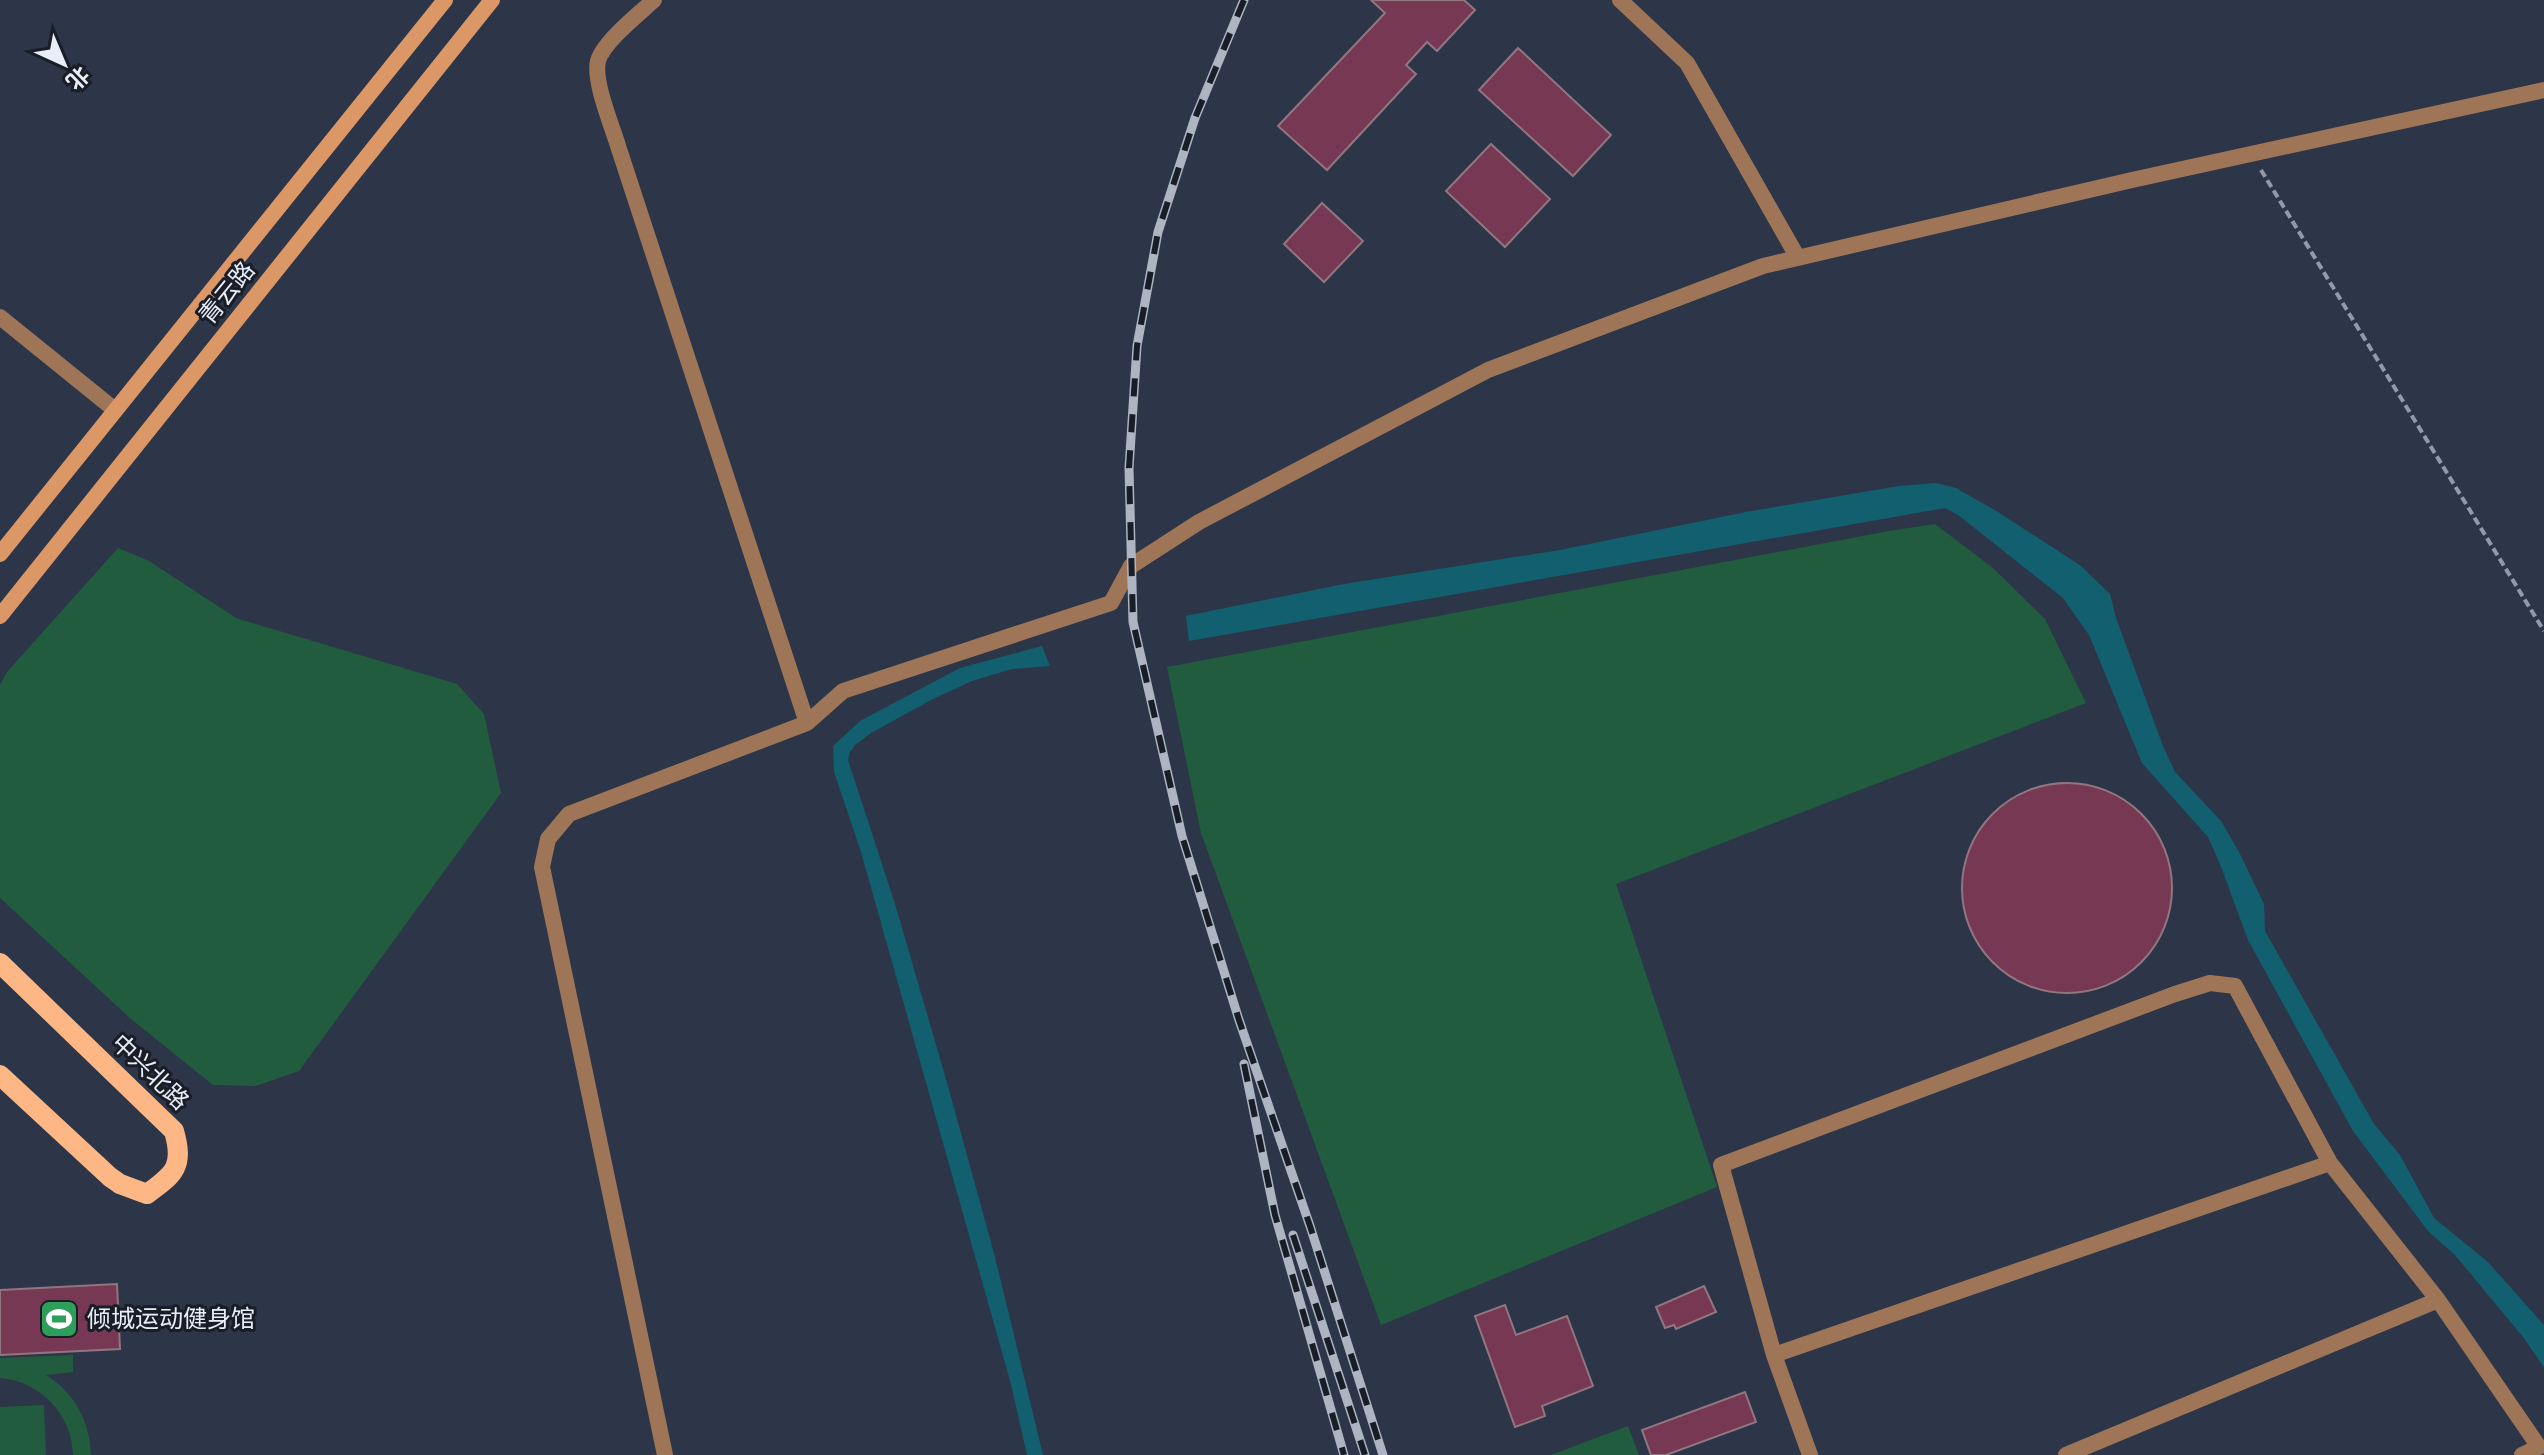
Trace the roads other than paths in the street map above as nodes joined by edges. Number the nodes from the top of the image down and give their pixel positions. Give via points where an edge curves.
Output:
1 (445, 0) edge
2 (492, 0) edge
3 (654, 0) edge
4 (1620, 0) edge
5 (2544, 90) edge
6 (1798, 258) junction
7 (0, 317) edge
8 (115, 410) junction
9 (0, 554) edge
10 (0, 616) edge
11 (807, 723) junction
12 (0, 963) edge
13 (0, 1075) edge
14 (2330, 1163) junction
15 (2438, 1300) junction
16 (1774, 1355) junction
17 (665, 1455) edge
18 (1810, 1455) edge
19 (2066, 1455) edge
20 (2522, 1455) edge

1 - 8 street, 青云路
2 - 10 street, 青云路
3 - 11 street via 607,46 598,61 598,77
4 - 6 street via 1687,63
5 - 6 street
6 - 11 street via 1763,266 1488,370 1199,522 1131,566 1111,603 843,691
7 - 8 street
8 - 9 street, 青云路
11 - 17 street via 569,814 548,839 542,867
12 - 13 main road, 中兴北路 via 174,1131 180,1153 170,1177 147,1194 120,1184
14 - 15 street
14 - 16 street
14 - 16 street via 2235,986 2210,983 2175,994 1721,1165
15 - 19 street
15 - 20 street via 2539,1447
16 - 18 street

